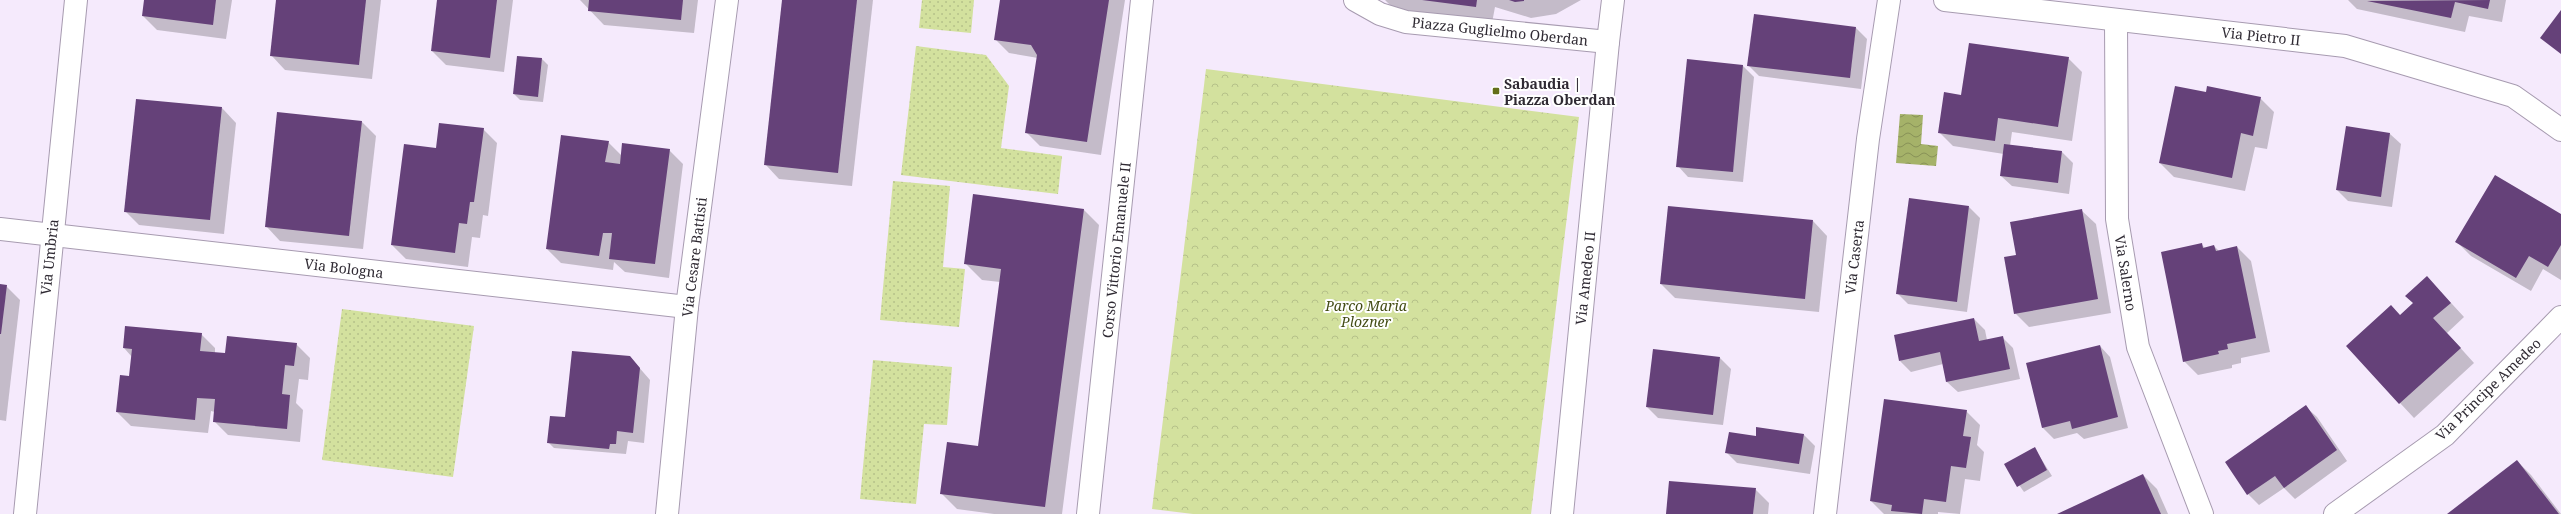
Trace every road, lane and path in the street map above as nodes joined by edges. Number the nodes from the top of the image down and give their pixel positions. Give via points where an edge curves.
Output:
1 (76, 0) edge
2 (727, 0) edge
3 (1142, 0) edge
4 (1355, 0) edge
5 (1613, 0) edge
6 (1889, 0) edge
7 (1945, 0) edge
8 (2116, 20) junction
9 (1608, 42) junction
10 (2561, 130) edge
11 (0, 229) edge
12 (51, 234) junction
13 (687, 307) junction
14 (2561, 317) edge
15 (1088, 507) edge
16 (25, 514) edge
17 (667, 514) edge
18 (1562, 514) edge
19 (1824, 514) edge
20 (2202, 514) edge
21 (2335, 514) edge

1 - 12 street, Via Umbria
2 - 13 street, Via Cesare Battisti
3 - 15 street, Corso Vittorio Emanuele II
4 - 9 street, Piazza Guglielmo Oberdan via 1380,14 1406,22
5 - 9 street, Piazza Guglielmo Oberdan
6 - 19 street, Via Caserta via 1868,139
7 - 8 street, Via Pietro II
8 - 10 street, Via Pietro II via 2345,46 2513,96
8 - 20 street, Via Salerno via 2117,219 2138,347
9 - 18 street, Via Amedeo II
11 - 12 street, Via Bologna
12 - 13 street, Via Bologna
12 - 16 street, Via Umbria
13 - 17 street, Via Cesare Battisti
14 - 21 street, Via Principe Amedeo via 2445,435

